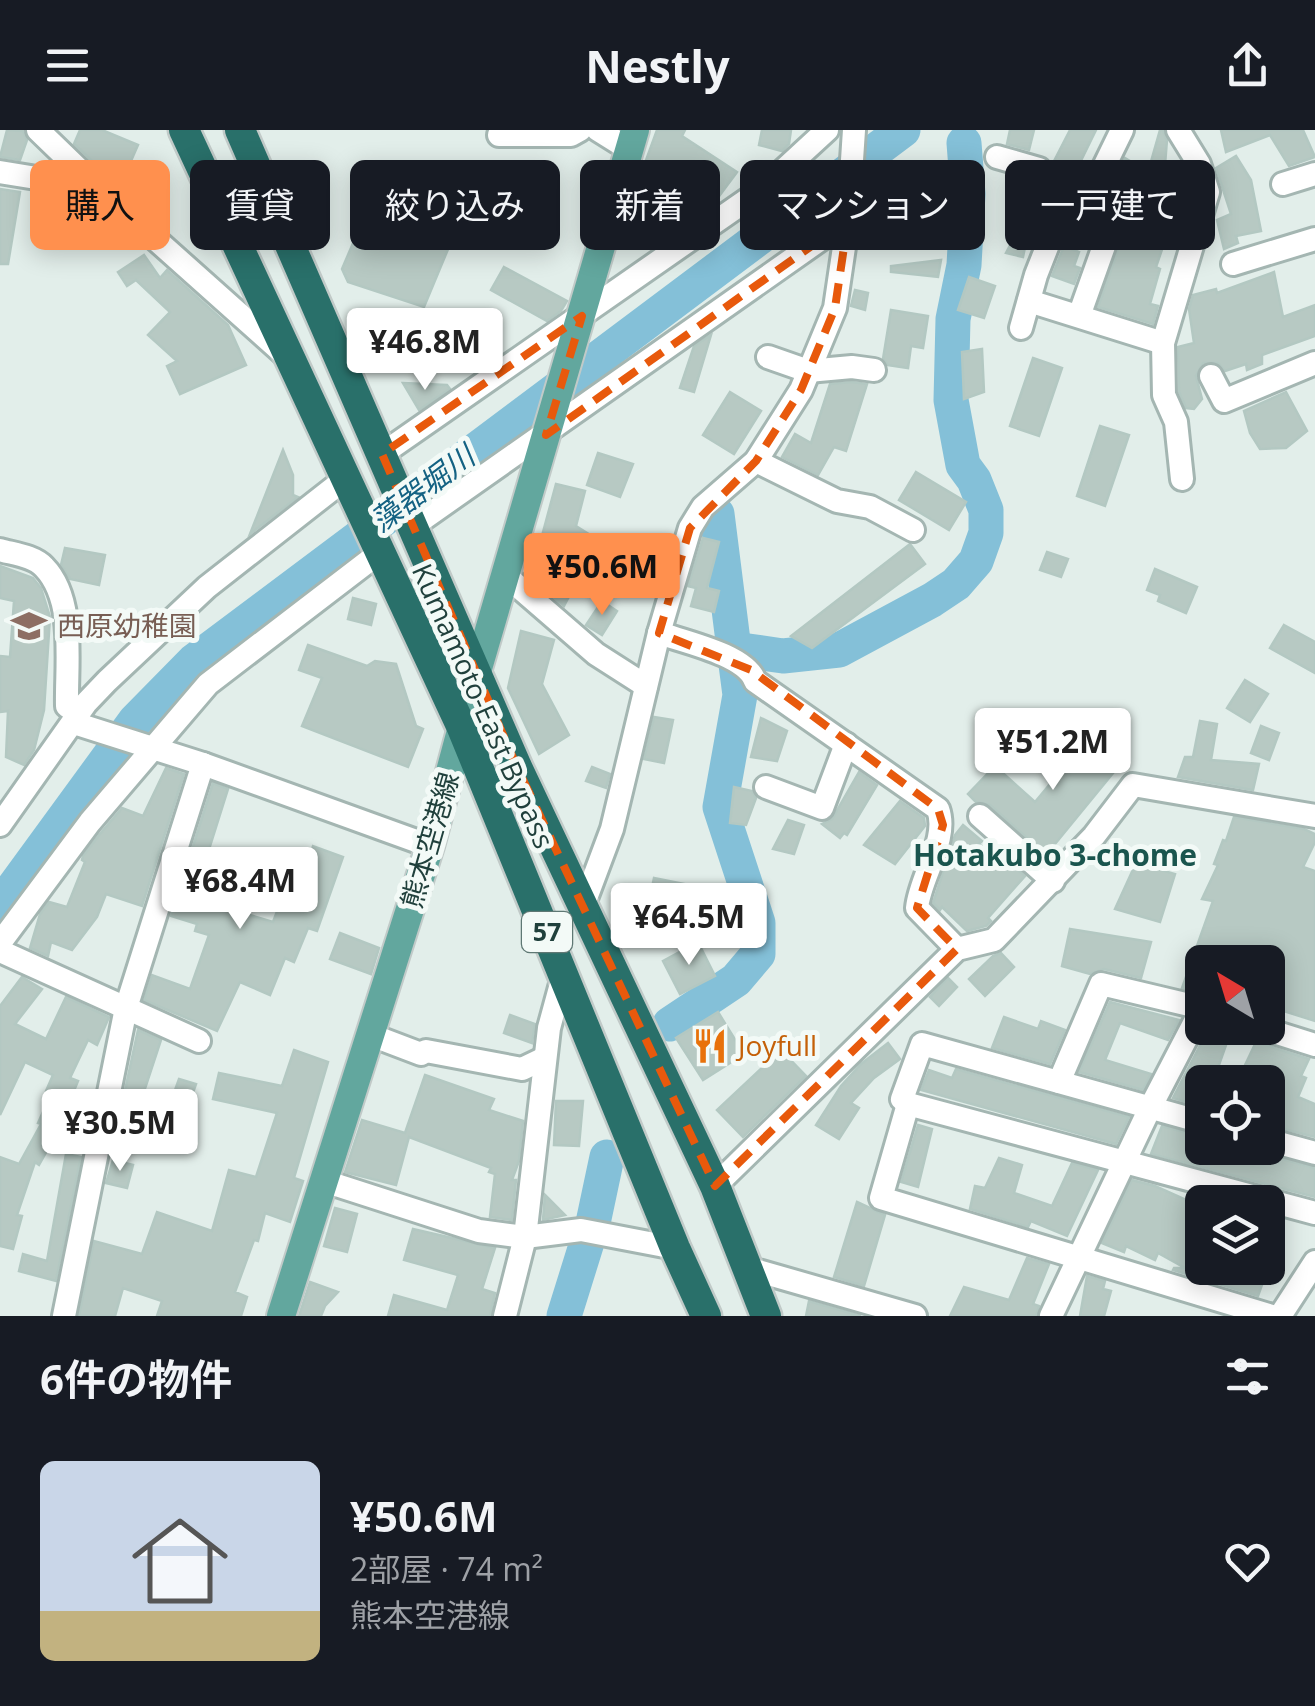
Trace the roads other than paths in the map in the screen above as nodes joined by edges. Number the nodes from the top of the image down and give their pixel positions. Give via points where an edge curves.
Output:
1 (38, 130) edge
2 (184, 130) edge
3 (240, 130) edge
4 (580, 130) edge
5 (598, 130) edge
6 (827, 130) edge
7 (854, 130) edge
8 (1122, 130) edge
9 (1178, 130) edge
10 (499, 135) dead end
11 (632, 140) edge
12 (997, 157) dead end
13 (69, 160) edge
14 (852, 160) edge
15 (0, 172) edge
16 (1315, 174) edge
17 (30, 177) edge
18 (1283, 184) dead end
19 (1315, 240) edge
20 (168, 250) edge
21 (795, 250) edge
22 (843, 250) edge
23 (1232, 264) dead end
24 (1029, 301) junction
25 (1080, 316) junction
26 (580, 323) junction
27 (1021, 328) dead end
28 (1162, 343) junction
29 (287, 356) junction
30 (768, 357) dead end
31 (1315, 363) edge
32 (874, 370) dead end
33 (808, 371) junction
34 (1211, 376) dead end
35 (548, 429) junction
36 (382, 454) junction
37 (756, 462) junction
38 (345, 479) junction
39 (1182, 479) dead end
40 (412, 526) junction
41 (913, 530) dead end
42 (0, 550) edge
43 (379, 553) junction
44 (505, 575) junction
45 (659, 633) junction
46 (476, 674) junction
47 (646, 686) junction
48 (76, 718) junction
49 (462, 728) junction
50 (846, 744) junction
51 (149, 748) junction
52 (203, 764) junction
53 (766, 787) dead end
54 (980, 816) dead end
55 (1315, 816) edge
56 (0, 825) edge
57 (430, 846) junction
58 (1053, 881) junction
59 (582, 909) junction
60 (0, 943) edge
61 (957, 949) junction
62 (0, 951) edge
63 (564, 974) junction
64 (1185, 1004) edge
65 (126, 1008) junction
66 (371, 1035) junction
67 (1285, 1036) edge
68 (199, 1040) dead end
69 (1185, 1041) edge
70 (1315, 1045) edge
71 (545, 1058) junction
72 (1060, 1082) junction
73 (908, 1104) junction
74 (1150, 1108) junction
75 (1185, 1117) edge
76 (1285, 1145) edge
77 (1315, 1153) edge
78 (1125, 1160) junction
79 (324, 1181) junction
80 (715, 1186) junction
81 (1315, 1213) edge
82 (525, 1237) junction
83 (675, 1248) junction
84 (1079, 1257) junction
85 (1315, 1262) edge
86 (744, 1267) junction
87 (64, 1316) edge
88 (281, 1316) edge
89 (505, 1316) edge
90 (706, 1316) edge
91 (766, 1316) edge
92 (915, 1316) edge
93 (1050, 1316) edge
94 (1276, 1316) edge

1 - 13 street
2 - 29 highway, Kumamoto-East Bypass / 57
3 - 36 highway, Kumamoto-East Bypass / 57
4 - 10 street
5 - 11 street
6 - 26 street via 764,188
7 - 14 street
8 - 25 street via 1100,175 1104,246
9 - 28 street via 1208,192
11 - 26 main road, 熊本空港線
12 - 24 street via 1039,169 1055,213
15 - 17 street
16 - 18 street
19 - 23 street via 1274,244
20 - 29 street
21 - 35 street
22 - 33 street via 835,308
24 - 25 street
24 - 27 street
25 - 28 street
26 - 35 main road, 熊本空港線
26 - 36 street
28 - 39 street via 1164,395 1176,422
29 - 38 highway, Kumamoto-East Bypass / 57
30 - 33 street
31 - 34 street via 1224,401
32 - 33 street
33 - 37 street
35 - 40 street
35 - 44 main road, 熊本空港線
36 - 40 highway, Kumamoto-East Bypass / 57
37 - 41 street
37 - 45 street via 703,507 690,528
38 - 43 highway, Kumamoto-East Bypass / 57
38 - 48 street via 207,588
40 - 46 highway, Kumamoto-East Bypass / 57
42 - 48 street via 44,566 57,588 64,610 67,706
43 - 49 highway, Kumamoto-East Bypass / 57
43 - 51 street via 208,684
44 - 46 main road, 熊本空港線
44 - 47 street via 596,654
45 - 47 street
45 - 50 street via 752,670 755,681
46 - 49 main road, 熊本空港線
46 - 59 highway, Kumamoto-East Bypass / 57
47 - 59 street via 612,830
48 - 51 street
48 - 56 street
49 - 57 main road, 熊本空港線
49 - 63 highway, Kumamoto-East Bypass / 57
50 - 53 street via 822,808
50 - 61 street via 938,809 942,825 917,908
51 - 52 street
51 - 60 street
52 - 57 street
52 - 65 street
54 - 58 street
55 - 58 street via 1133,785
57 - 66 main road, 熊本空港線
58 - 61 street via 994,940
59 - 80 highway, Kumamoto-East Bypass / 57
61 - 80 street
62 - 65 street
63 - 71 street
63 - 83 highway, Kumamoto-East Bypass / 57
64 - 72 street via 1101,984
65 - 68 street
65 - 87 street
66 - 71 street via 420,1054 522,1069
66 - 79 main road, 熊本空港線
67 - 70 street
69 - 74 street
71 - 82 street
72 - 73 street via 922,1044 902,1099
72 - 74 street
73 - 78 street
73 - 84 street via 881,1198
74 - 75 street
74 - 78 street
76 - 77 street
78 - 81 street
78 - 84 street
79 - 82 street via 480,1231
79 - 88 main road, 熊本空港線
80 - 86 highway, Kumamoto-East Bypass / 57
82 - 83 street via 581,1230
82 - 89 street
83 - 90 highway, Kumamoto-East Bypass / 57
84 - 93 street
84 - 94 street
85 - 94 street
86 - 91 highway, Kumamoto-East Bypass / 57
86 - 92 street

